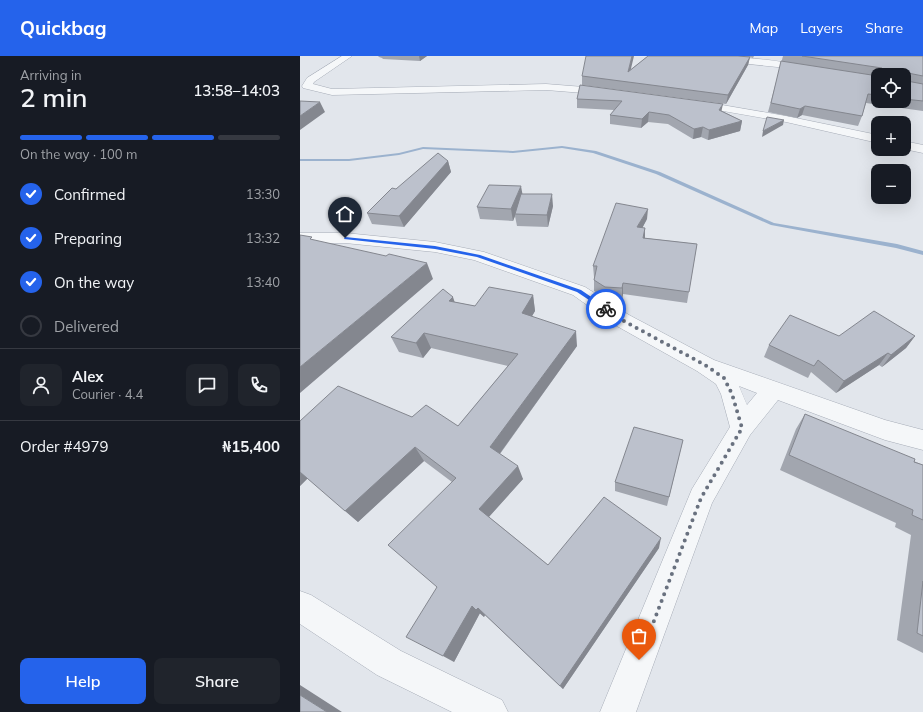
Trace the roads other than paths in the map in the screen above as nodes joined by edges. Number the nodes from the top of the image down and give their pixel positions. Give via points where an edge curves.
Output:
1 (348, 56) edge
2 (700, 56) edge
3 (787, 60) edge
4 (822, 72) edge
5 (622, 93) edge
6 (680, 101) edge
7 (871, 138) edge
8 (911, 146) edge
9 (923, 149) edge
10 (300, 238) edge
11 (705, 365) junction
12 (773, 390) junction
13 (742, 428) junction
14 (923, 440) edge
15 (300, 606) edge
16 (490, 712) edge
17 (618, 712) edge

1 - 5 street via 310,80 307,86 332,92 546,87
2 - 3 street
3 - 4 street
6 - 7 street via 786,119
8 - 9 street
10 - 11 street via 345,238 427,246 478,256 579,291 622,320
11 - 12 street
11 - 13 street via 724,378 732,394
12 - 13 street
12 - 14 street via 885,430
13 - 17 street via 701,498
15 - 16 street via 389,662

